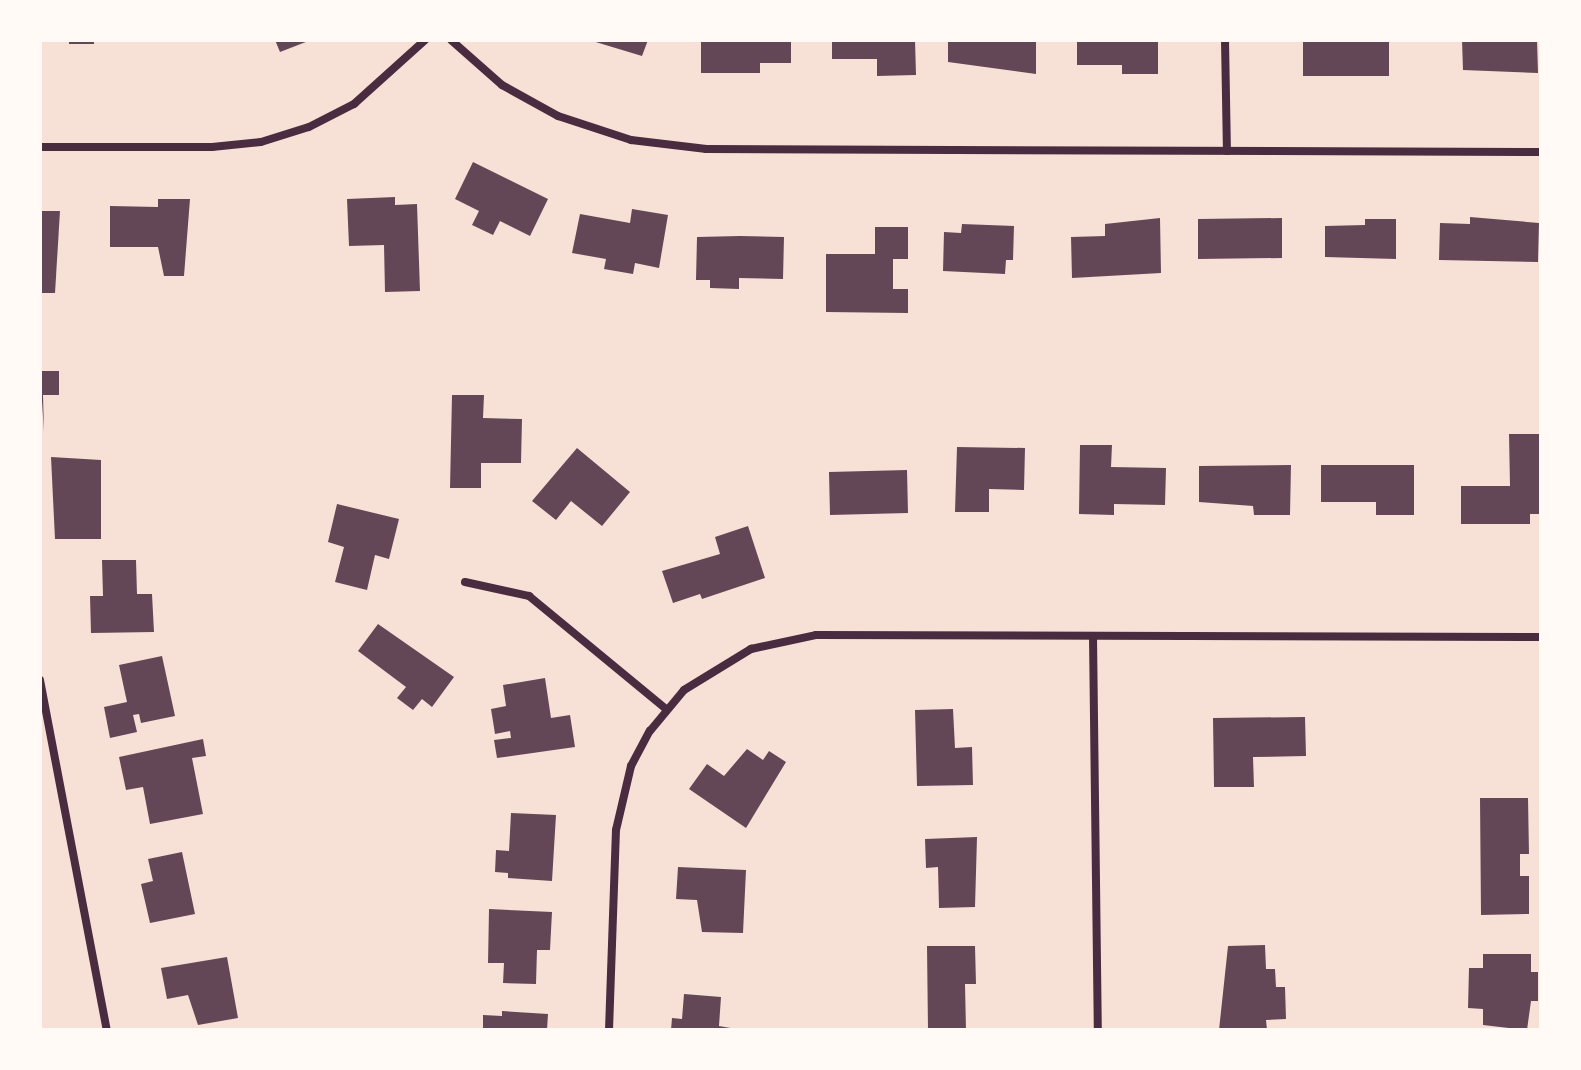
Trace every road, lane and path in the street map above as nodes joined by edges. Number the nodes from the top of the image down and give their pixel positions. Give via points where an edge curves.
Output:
1 (425, 40) edge
2 (451, 40) edge
3 (1225, 40) edge
4 (40, 147) edge
5 (1227, 151) junction
6 (1541, 152) edge
7 (465, 582) dead end
8 (1093, 636) junction
9 (1541, 637) edge
10 (40, 680) edge
11 (666, 709) junction
12 (107, 1030) edge
13 (609, 1030) edge
14 (1098, 1030) edge

1 - 4 street via 354,104 309,127 261,142
2 - 5 street via 502,85 558,116 631,140 706,149
3 - 5 street
5 - 6 street
7 - 11 street via 529,596
8 - 9 street
8 - 11 street via 790,638 727,660
8 - 14 street
10 - 12 street
11 - 13 street via 637,754 616,830

